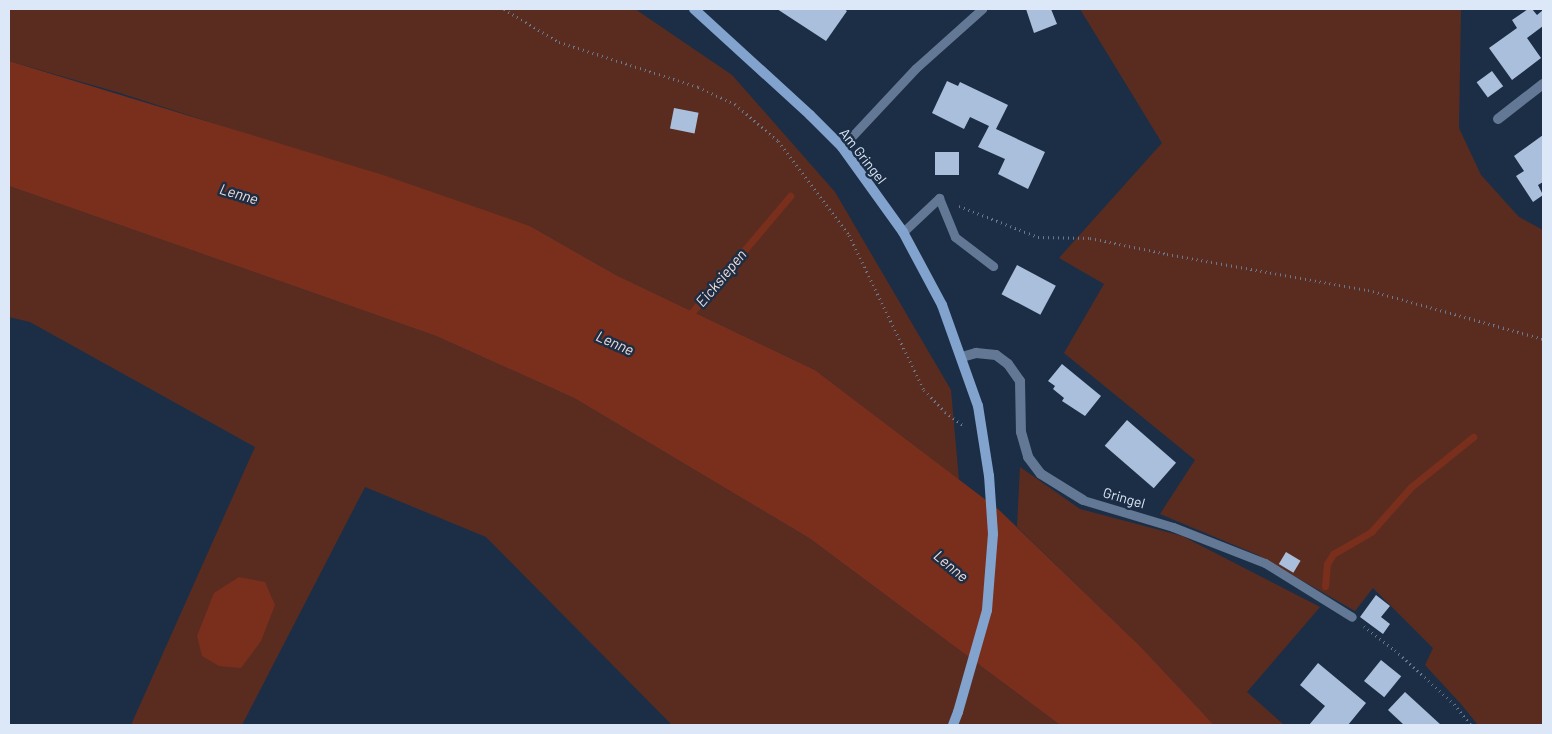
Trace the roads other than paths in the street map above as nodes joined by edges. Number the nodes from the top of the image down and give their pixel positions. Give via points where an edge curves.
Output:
1 (694, 9) edge
2 (982, 9) edge
3 (1543, 84) edge
4 (1498, 118) dead end
5 (842, 147) junction
6 (903, 232) junction
7 (993, 266) dead end
8 (962, 357) junction
9 (1083, 500) joint
10 (1352, 617) road end
11 (952, 725) edge

1 - 5 street, Am Gringel
2 - 5 lane via 904,80
3 - 4 street
5 - 6 street, Am Gringel
6 - 7 lane via 939,198 955,237
6 - 8 street, Am Gringel via 942,305
8 - 9 street, Gringel via 976,353 996,354 1008,364 1020,381 1020,432 1028,457 1041,474
8 - 11 street, Am Gringel, bridge via 978,406 989,476 993,534 987,610
9 - 10 lane, Gringel via 1173,526 1265,563

